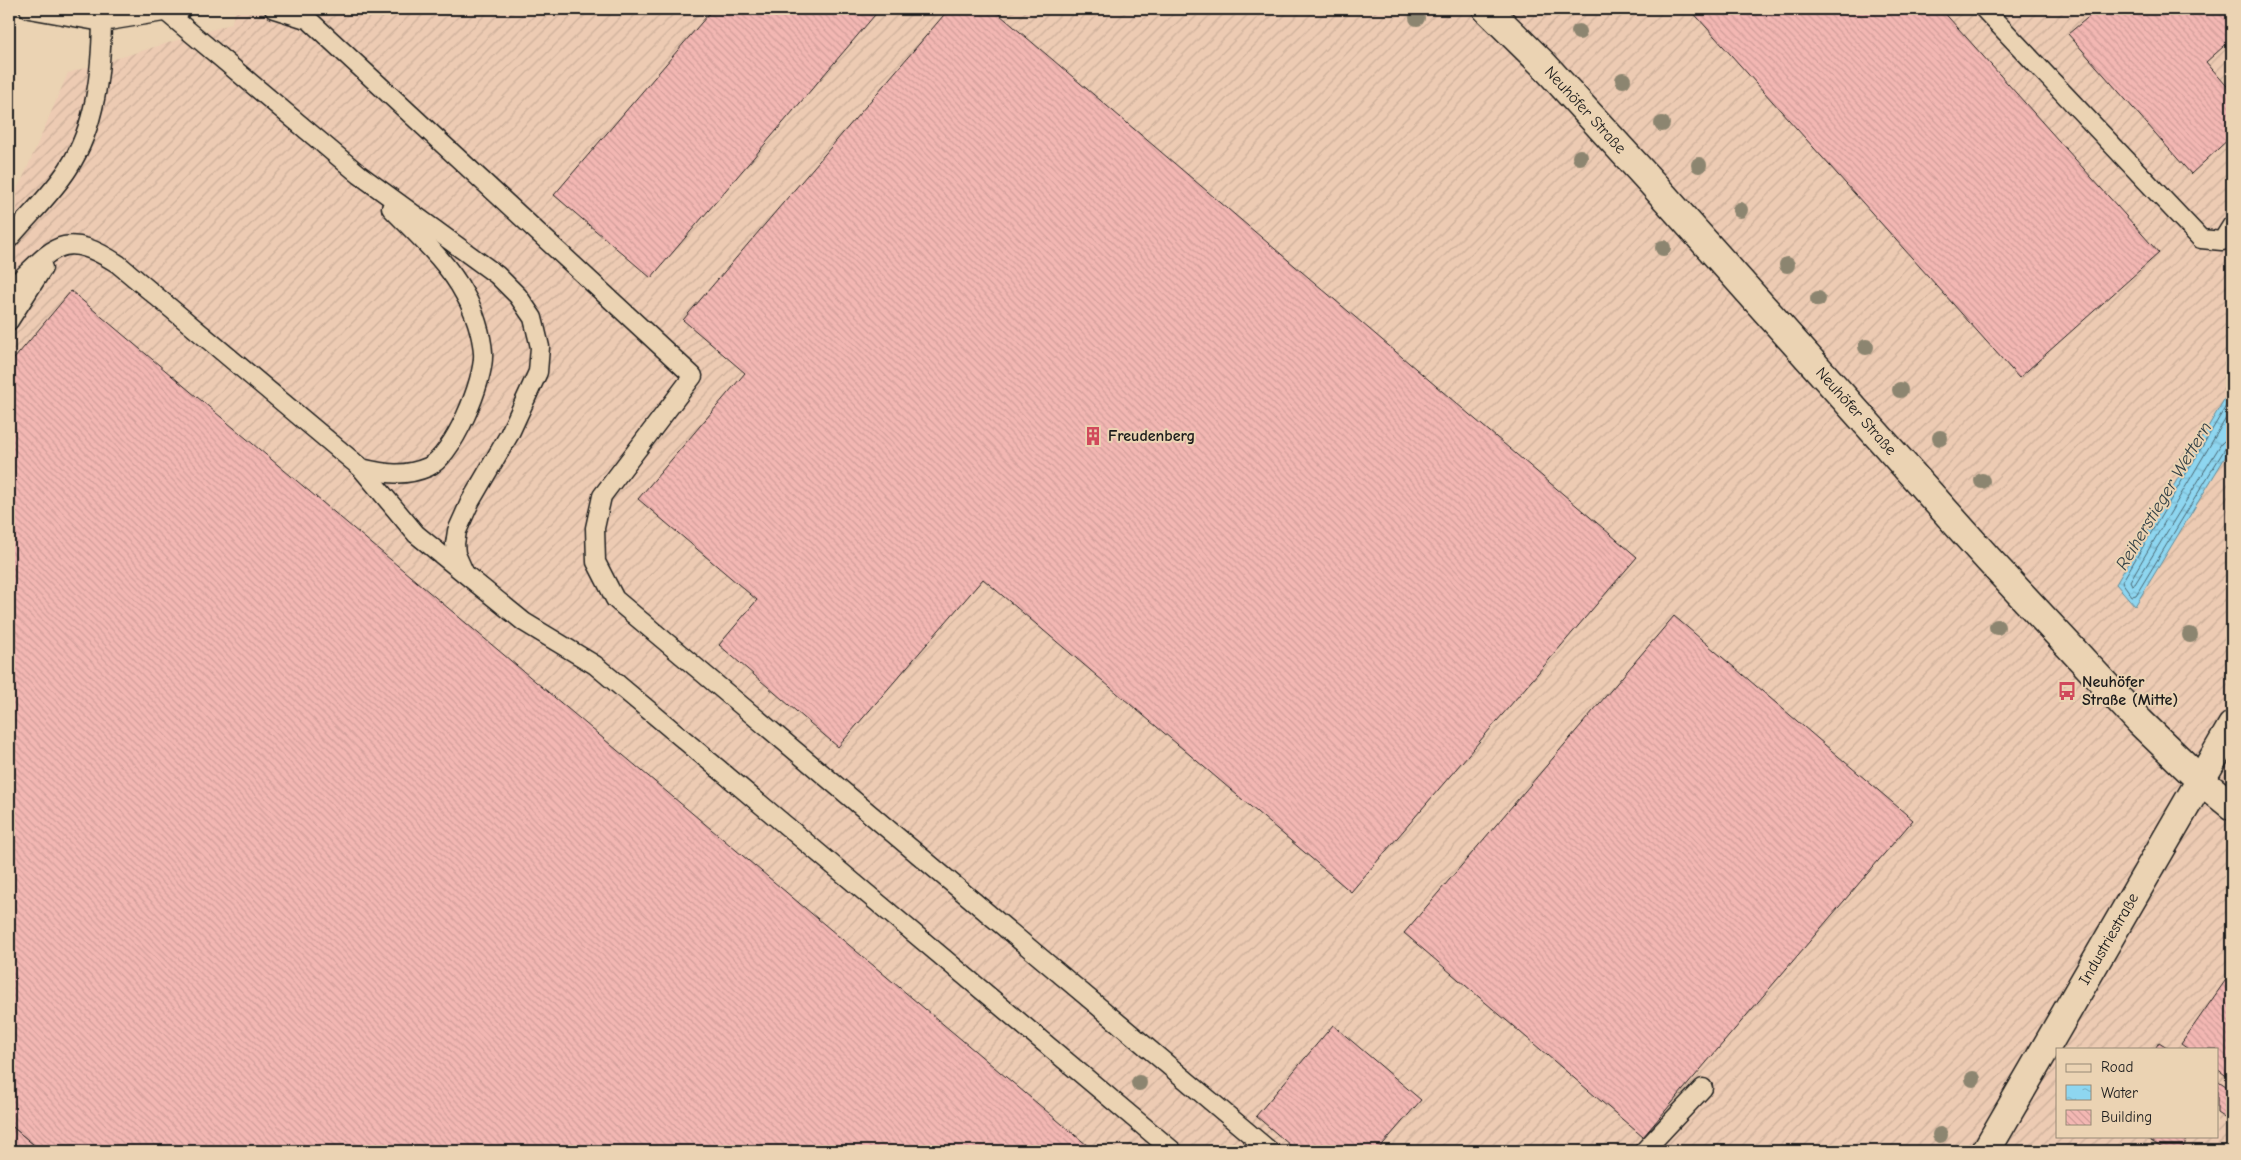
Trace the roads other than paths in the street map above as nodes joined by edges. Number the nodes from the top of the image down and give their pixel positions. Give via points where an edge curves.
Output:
1 (29, 9) edge
2 (274, 9) edge
3 (1487, 9) edge
4 (1984, 9) edge
5 (173, 10) edge
6 (102, 22) junction
7 (360, 175) junction
8 (2232, 225) edge
9 (9, 239) edge
10 (56, 249) junction
11 (9, 290) edge
12 (9, 321) edge
13 (361, 468) junction
14 (465, 574) junction
15 (2232, 726) edge
16 (2200, 780) junction
17 (2232, 806) edge
18 (1703, 1088) dead end
19 (1173, 1151) edge
20 (1270, 1151) edge
21 (1644, 1151) edge
22 (1986, 1151) edge

1 - 6 lane
2 - 20 lane via 309,20 693,376 602,496 595,528 596,562 615,598
3 - 16 street, Neuhöfer Straße via 1544,64 1988,559 2140,722
4 - 8 lane via 2200,239 2222,241
5 - 6 lane
5 - 7 lane
6 - 9 lane via 98,83 76,155 67,171
7 - 13 lane via 446,265 466,296 483,354 478,384 468,411 451,444 430,466 410,474 394,475
7 - 14 lane via 497,275 518,296 533,318 540,347 538,372 457,531 454,544 458,564
10 - 11 lane
10 - 12 lane
10 - 13 lane via 66,244 77,244 118,264
13 - 14 lane via 416,534
14 - 19 lane via 524,622 595,665
15 - 16 street, Industriestraße
16 - 17 street, Neuhöfer Straße
16 - 22 street, Industriestraße
18 - 21 lane

